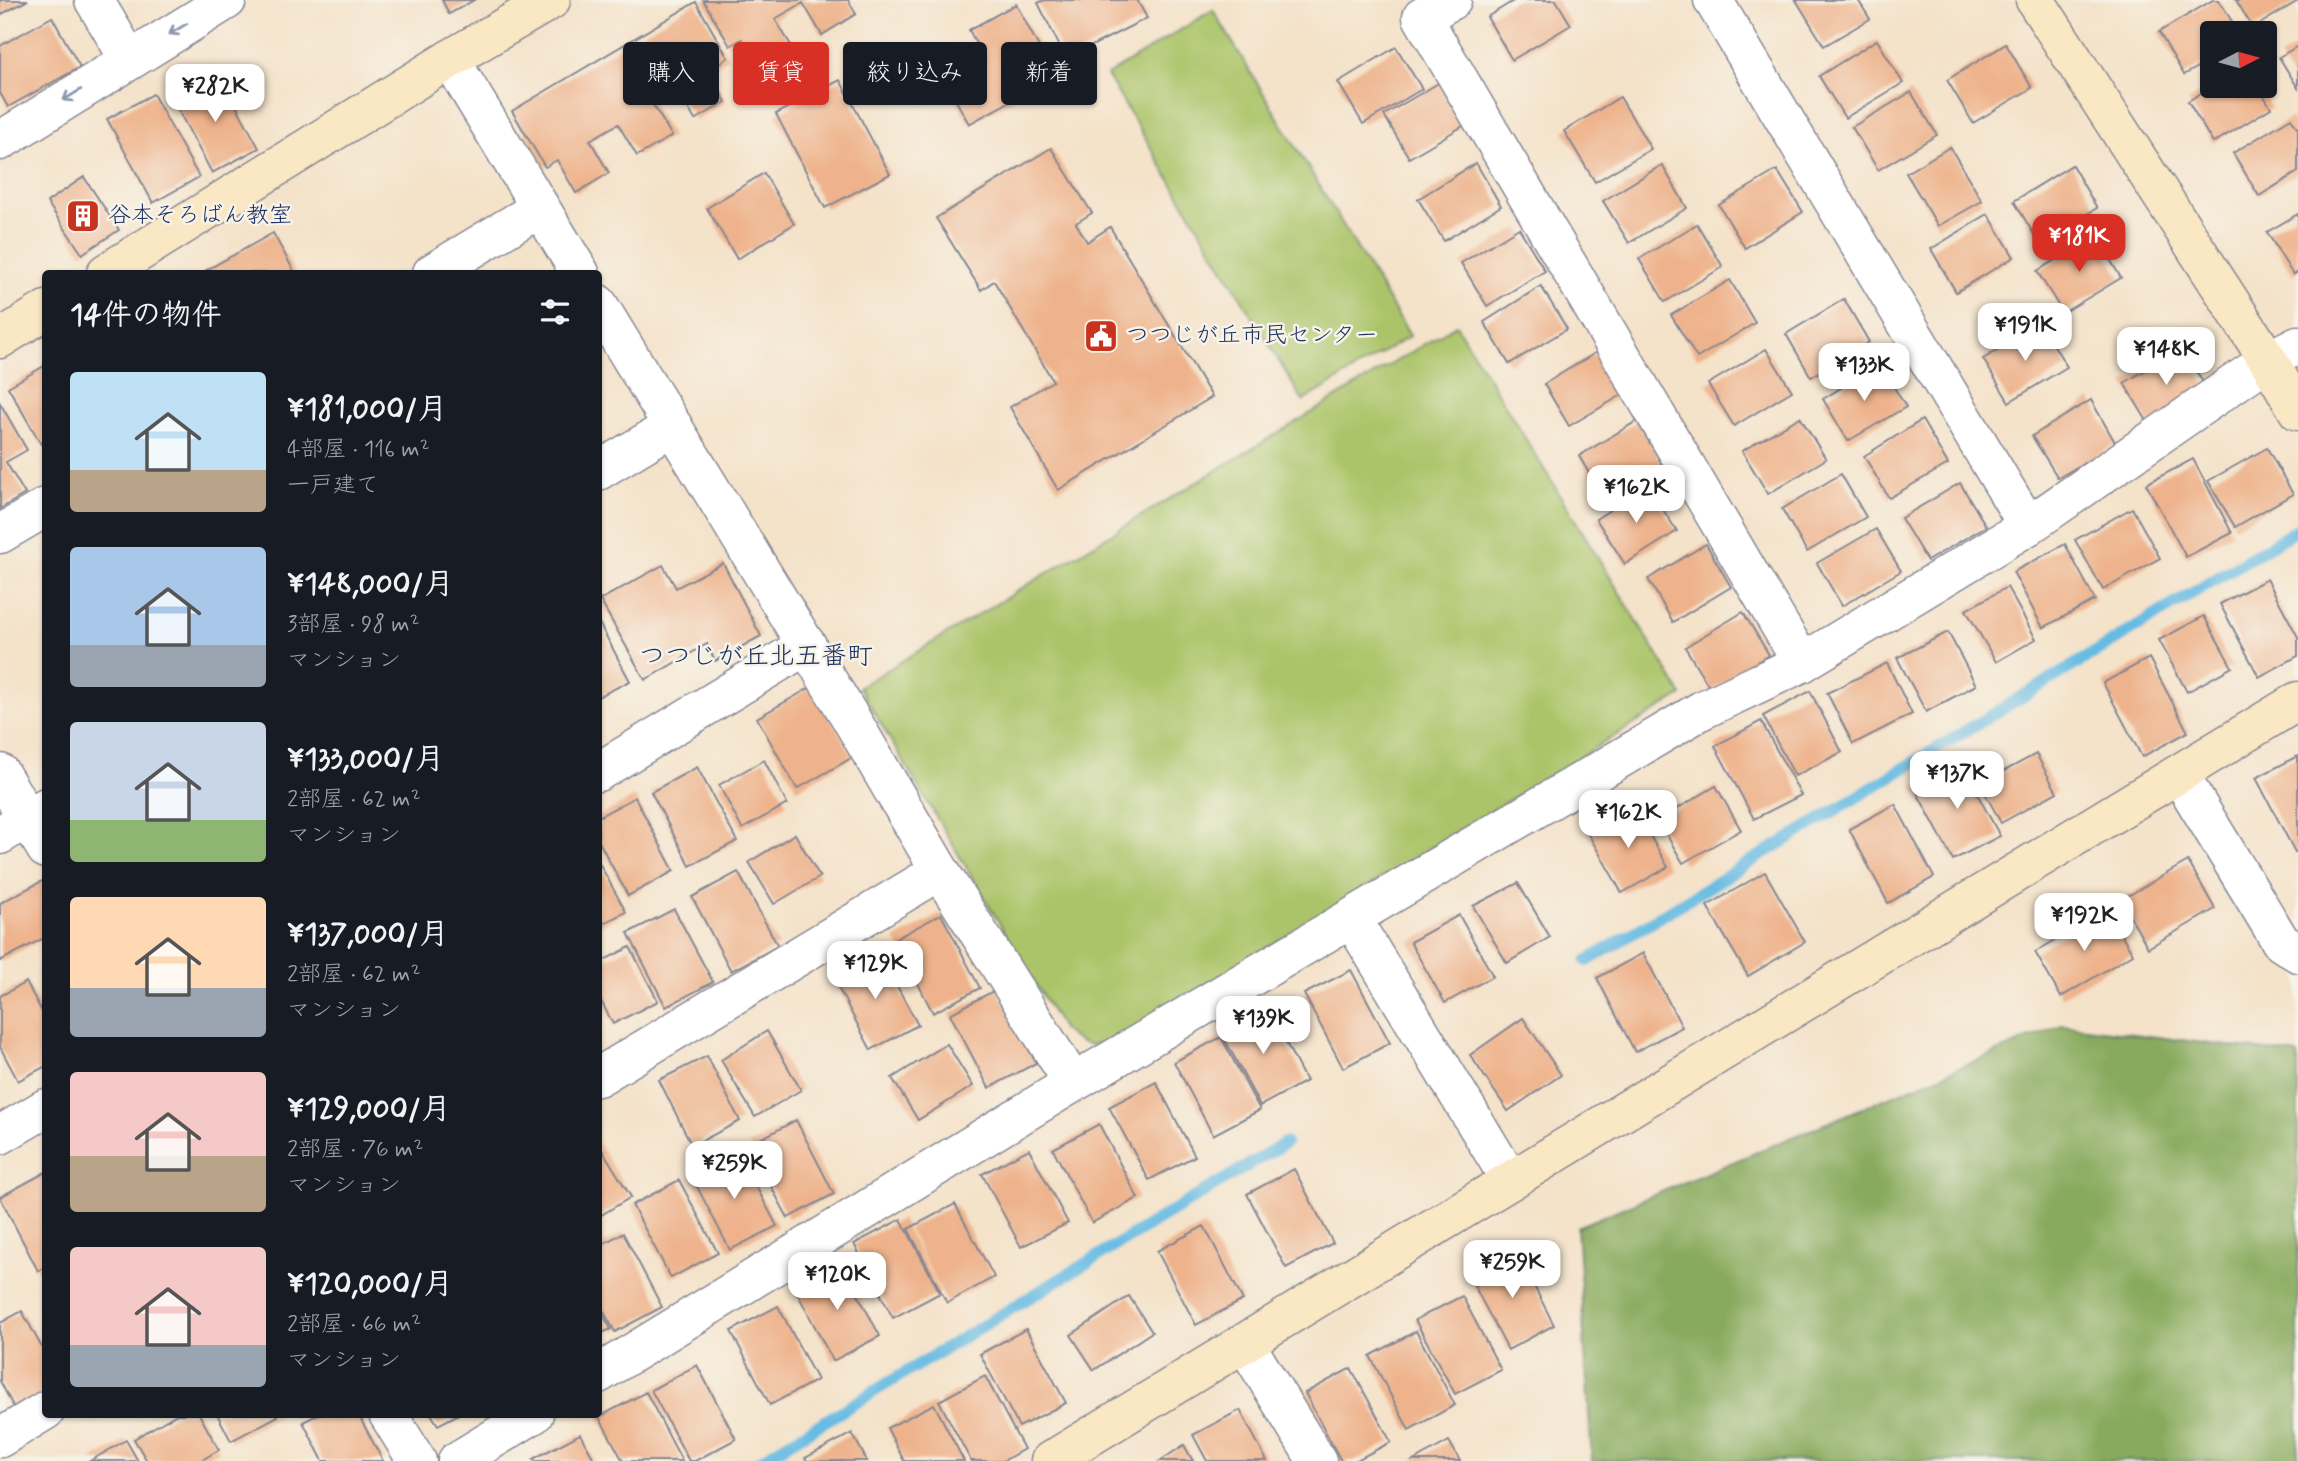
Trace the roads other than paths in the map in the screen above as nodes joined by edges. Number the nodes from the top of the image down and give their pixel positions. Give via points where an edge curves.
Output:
1 (94, 0) edge
2 (227, 0) edge
3 (551, 0) edge
4 (1452, 0) edge
5 (1713, 0) edge
6 (2035, 0) edge
7 (130, 59) junction
8 (450, 59) junction
9 (0, 141) edge
10 (540, 208) junction
11 (111, 270) edge
12 (437, 270) edge
13 (578, 270) edge
14 (602, 311) edge
15 (42, 313) edge
16 (0, 339) edge
17 (2283, 352) edge
18 (2298, 411) edge
19 (673, 426) junction
20 (602, 469) edge
21 (42, 509) edge
22 (2028, 526) junction
23 (0, 534) edge
24 (807, 645) junction
25 (1802, 663) junction
26 (2298, 701) edge
27 (602, 770) edge
28 (0, 773) edge
29 (2179, 774) junction
30 (29, 827) edge
31 (940, 871) junction
32 (1352, 919) junction
33 (2298, 953) edge
34 (602, 1074) edge
35 (1073, 1083) junction
36 (42, 1110) edge
37 (0, 1135) edge
38 (1510, 1180) junction
39 (1245, 1343) junction
40 (602, 1372) edge
41 (42, 1412) edge
42 (390, 1418) edge
43 (527, 1418) edge
44 (0, 1438) edge
45 (417, 1461) edge
46 (457, 1461) edge
47 (1049, 1461) edge
48 (1317, 1461) edge

1 - 7 street
2 -> 7 street
3 - 8 street
4 - 25 street via 1422,17
5 - 22 street
6 - 17 street
7 -> 9 street
8 - 10 street
8 - 11 street
10 - 12 street
10 - 13 street
14 - 19 street
15 - 16 street
17 - 18 street
17 - 22 street
19 - 20 street
19 - 24 street
21 - 23 street
22 - 25 street
24 - 27 street
24 - 31 street
25 - 32 street via 1702,710
26 - 29 street
28 - 30 street
29 - 33 street via 2281,942
29 - 38 street
31 - 34 street
31 - 35 street
32 - 35 street
32 - 38 street
35 - 40 street
36 - 37 street
38 - 39 street
39 - 47 street
39 - 48 street
41 - 44 street
42 - 45 street
43 - 46 street

